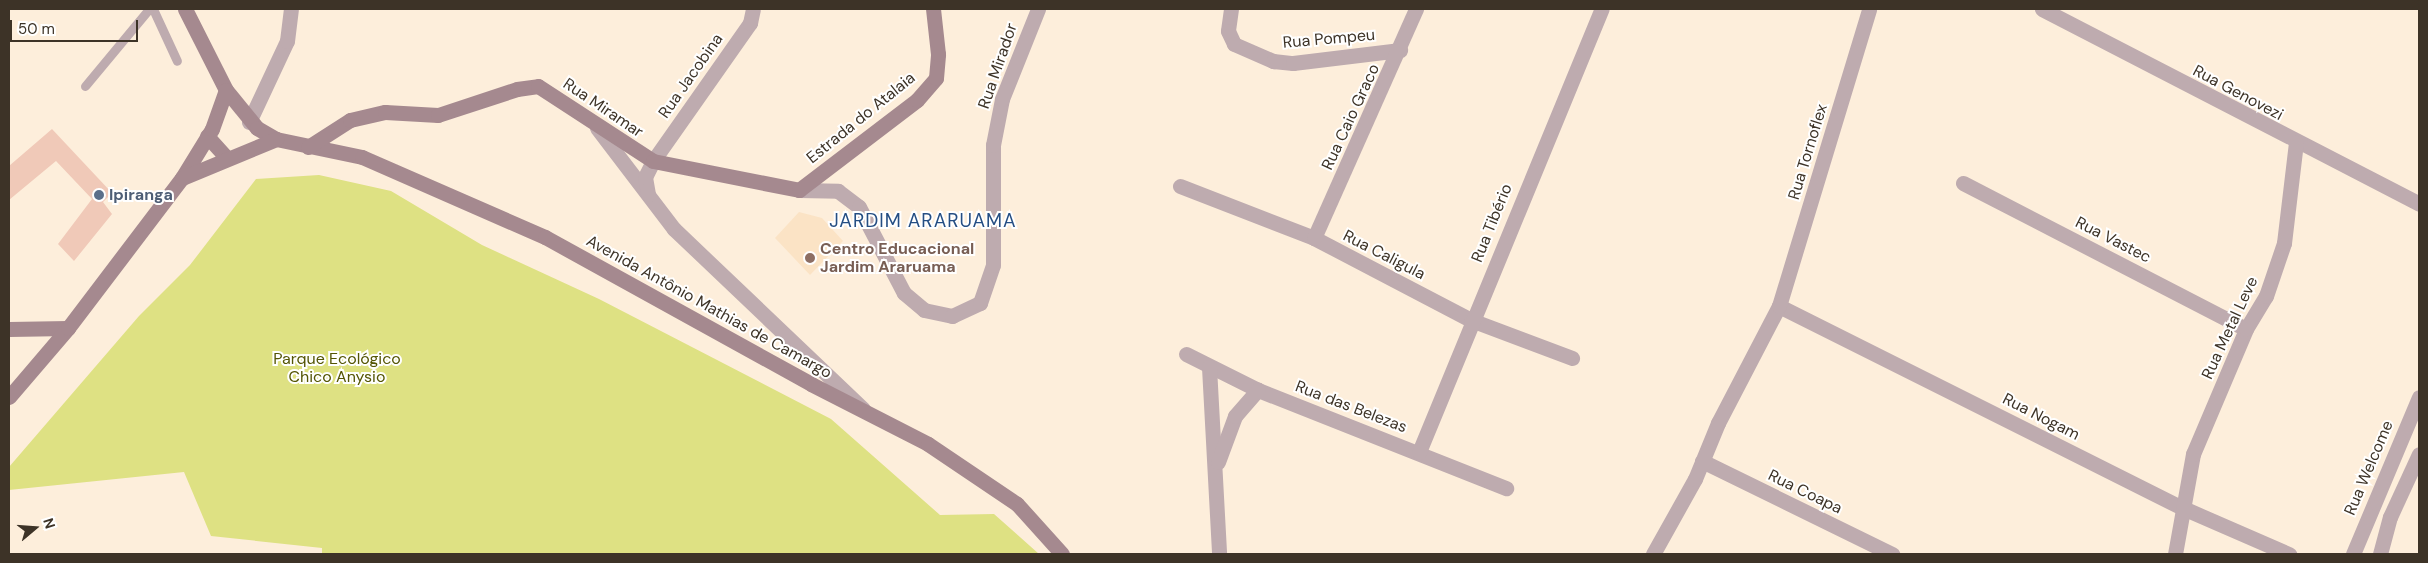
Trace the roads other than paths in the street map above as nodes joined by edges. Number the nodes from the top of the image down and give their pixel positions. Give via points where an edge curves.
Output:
1 (149, 9) edge
2 (153, 9) edge
3 (185, 9) edge
4 (291, 9) edge
5 (753, 9) edge
6 (933, 9) edge
7 (1038, 9) edge
8 (1416, 9) edge
9 (1602, 9) edge
10 (1869, 9) edge
11 (2042, 9) edge
12 (1230, 12) edge
13 (1400, 50) junction
14 (177, 60) dead end
15 (85, 86) dead end
16 (226, 90) junction
17 (249, 122) junction
18 (597, 128) junction
19 (207, 136) junction
20 (276, 139) junction
21 (2296, 143) junction
22 (308, 146) junction
23 (227, 158) junction
24 (652, 161) junction
25 (182, 178) junction
26 (1963, 183) dead end
27 (1180, 186) dead end
28 (798, 190) junction
29 (650, 198) junction
30 (2419, 204) edge
31 (1314, 238) junction
32 (1779, 306) junction
33 (1471, 320) junction
34 (68, 328) junction
35 (2246, 328) junction
36 (9, 329) edge
37 (1186, 354) dead end
38 (1572, 358) dead end
39 (1210, 367) junction
40 (1258, 390) junction
41 (9, 397) edge
42 (2418, 405) edge
43 (864, 410) junction
44 (1419, 452) junction
45 (2419, 454) edge
46 (1702, 461) junction
47 (1217, 466) junction
48 (1506, 488) dead end
49 (2183, 508) junction
50 (1062, 554) edge
51 (1219, 554) edge
52 (1654, 554) edge
53 (1892, 554) edge
54 (2175, 554) edge
55 (2289, 554) edge
56 (2353, 554) edge
57 (2380, 554) edge

1 - 15 lane
2 - 14 lane
3 - 16 street
4 - 17 street via 288,41
5 - 24 street, Rua Jacobina via 750,23
6 - 28 street, Estrada do Atalaia via 938,54 936,78 918,100
7 - 28 street, Rua Mirador via 1002,99 993,145 993,265 980,302 952,316 924,310 904,293 859,207 838,191
8 - 13 street, Rua Caio Graco
9 - 33 street, Rua Tibério
10 - 32 street, Rua Tornoflex
11 - 21 street, Rua Genovezi
12 - 13 street, Rua Pompeu via 1228,31 1234,44 1273,61 1293,64
13 - 31 street, Rua Caio Graco
16 - 17 street
16 - 19 street
17 - 20 street
18 - 22 street, Rua Miramar via 575,108 538,86 517,88 438,115 385,112 350,120
18 - 24 street, Rua Miramar
18 - 29 street
19 - 23 street
19 - 25 street
20 - 22 street, Avenida Antônio Mathias de Camargo
20 - 23 street
21 - 30 street, Rua Genovezi
21 - 35 street, Rua Metal Leve via 2284,243 2266,296
22 - 43 street, Avenida Antônio Mathias de Camargo via 362,157 545,237
23 - 25 street
24 - 28 street, Rua Miramar
24 - 29 street via 645,177
25 - 34 street
26 - 35 street, Rua Vastec
27 - 31 street, Rua Caligula
29 - 43 street via 674,229
31 - 33 street, Rua Caligula
32 - 46 street
32 - 49 street, Rua Nogam
33 - 38 street, Rua Caligula
33 - 44 street, Rua Tibério
34 - 36 street
34 - 41 street
35 - 49 street, Rua Metal Leve via 2193,454
37 - 39 street, Rua das Belezas
39 - 40 street, Rua das Belezas
39 - 47 street
40 - 44 street, Rua das Belezas
40 - 47 street via 1236,416
42 - 56 street, Rua Welcome
43 - 50 street, Avenida Antônio Mathias de Camargo via 928,444 1017,504
44 - 48 street, Rua das Belezas
45 - 57 street via 2390,517
46 - 52 street
46 - 53 street, Rua Coapa
47 - 51 street
49 - 54 street, Rua Metal Leve
49 - 55 street, Rua Nogam

